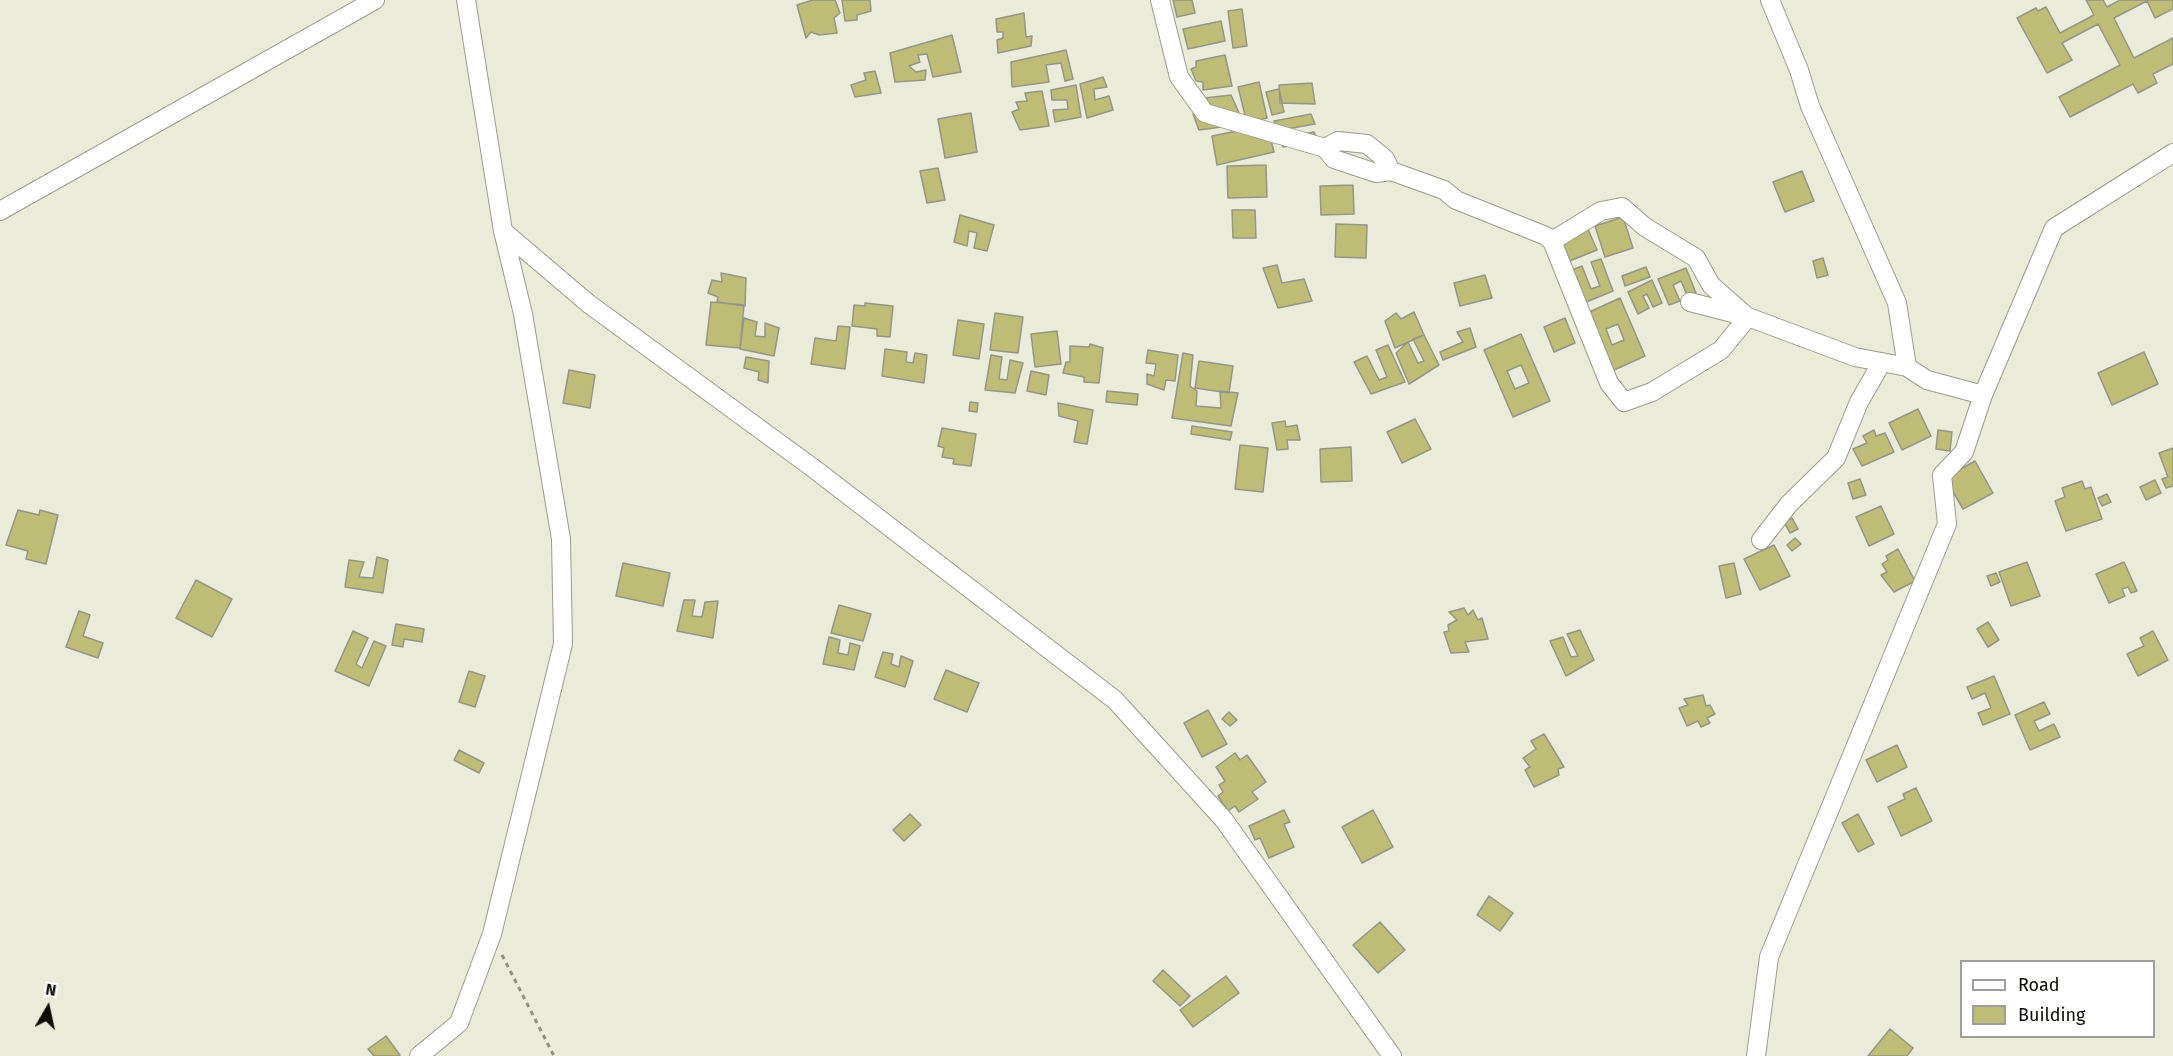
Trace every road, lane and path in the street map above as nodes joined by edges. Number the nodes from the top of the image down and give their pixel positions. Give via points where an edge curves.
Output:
1 (375, 0) edge
2 (466, 0) edge
3 (1160, 0) edge
4 (1770, 0) edge
5 (2173, 153) edge
6 (0, 211) edge
7 (503, 231) junction
8 (1549, 239) junction
9 (1690, 302) dead end
10 (1748, 318) junction
11 (1882, 362) junction
12 (1907, 367) junction
13 (1983, 395) junction
14 (1761, 540) dead end
15 (492, 934) junction
16 (419, 1056) edge
17 (554, 1056) edge
18 (1392, 1056) edge
19 (1756, 1056) edge

1 - 6 street
2 - 7 street
3 - 8 street via 1179,77 1205,113 1325,148 1334,159 1376,173 1391,171 1444,190 1456,201
4 - 12 street via 1810,106 1897,303
5 - 13 street via 2054,228
7 - 15 street via 523,314 561,539 563,644
7 - 18 street via 590,304 813,468 1115,700 1224,820
8 - 10 street via 1601,211 1622,207 1645,227 1696,258 1711,285
8 - 10 street via 1610,384 1624,402 1652,392 1721,350
9 - 10 street
10 - 11 street via 1855,357
11 - 12 street
11 - 14 street via 1859,402 1836,458 1789,504
12 - 13 street via 1927,380
13 - 19 street via 1964,452 1942,475 1947,524 1933,563 1769,957
15 - 16 street via 459,1023
15 - 17 path

